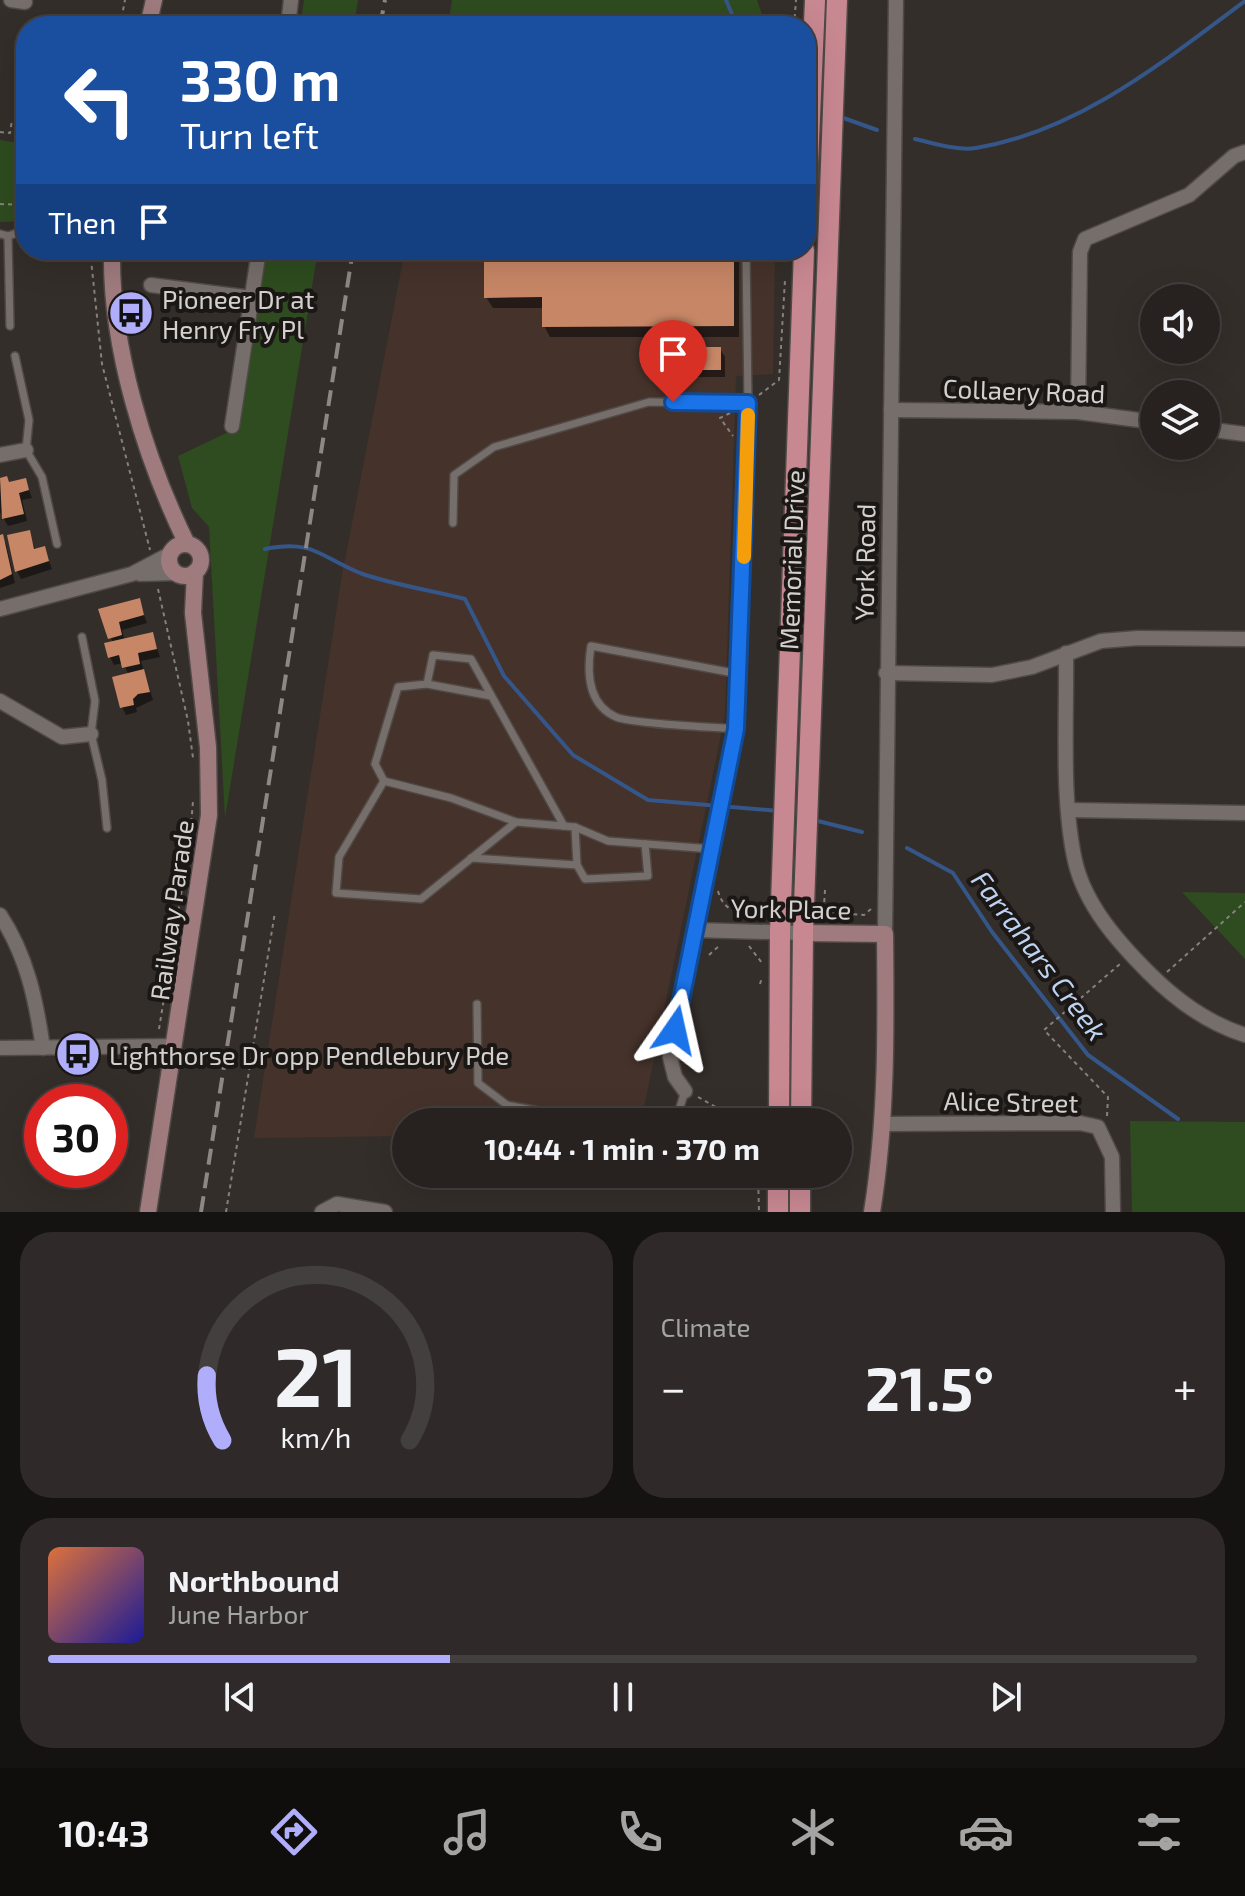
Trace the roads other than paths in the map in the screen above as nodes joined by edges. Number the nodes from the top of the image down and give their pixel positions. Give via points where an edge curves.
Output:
1 (837, 0) edge
2 (896, 0) edge
3 (1245, 152) edge
4 (4, 235) edge
5 (112, 260) edge
6 (258, 260) edge
7 (746, 260) edge
8 (804, 260) edge
9 (151, 285) dead end
10 (252, 298) junction
11 (10, 326) dead end
12 (15, 356) dead end
13 (748, 403) junction
14 (891, 410) junction
15 (1078, 412) junction
16 (1140, 420) edge
17 (232, 426) dead end
18 (1220, 431) edge
19 (1245, 434) edge
20 (26, 450) junction
21 (0, 455) edge
22 (453, 523) dead end
23 (57, 544) dead end
24 (177, 549) junction
25 (154, 568) junction
26 (183, 573) junction
27 (0, 609) edge
28 (82, 637) dead end
29 (1245, 639) edge
30 (1066, 653) junction
31 (886, 673) junction
32 (740, 674) junction
33 (427, 684) junction
34 (491, 696) junction
35 (0, 701) edge
36 (736, 729) junction
37 (91, 734) junction
38 (384, 781) junction
39 (1069, 810) junction
40 (1245, 813) edge
41 (516, 822) junction
42 (564, 826) junction
43 (575, 827) junction
44 (107, 828) dead end
45 (645, 844) junction
46 (712, 849) junction
47 (471, 858) junction
48 (577, 865) junction
49 (0, 915) edge
50 (695, 930) junction
51 (780, 932) junction
52 (803, 933) junction
53 (885, 934) junction
54 (477, 1004) dead end
55 (1245, 1035) edge
56 (174, 1046) junction
57 (0, 1048) edge
58 (43, 1048) junction
59 (685, 1091) joint
60 (523, 1108) edge
61 (680, 1108) edge
62 (779, 1108) edge
63 (801, 1108) edge
64 (883, 1124) junction
65 (778, 1188) edge
66 (800, 1188) edge
67 (148, 1212) edge
68 (322, 1212) edge
69 (385, 1212) edge
70 (778, 1212) edge
71 (800, 1212) edge
72 (872, 1212) edge
73 (1113, 1212) edge

1 - 52 main road, Memorial Drive
2 - 14 street, York Road
3 - 15 street via 1189,195 1085,239 1080,252
4 - 11 lane
5 - 24 main road via 124,360
6 - 10 street
7 - 13 lane
8 - 51 main road, Memorial Drive
9 - 10 street
10 - 17 street
12 - 20 lane via 29,420
13 - 22 lane via 649,402 494,447 454,475
13 - 32 street, York Place
14 - 15 street, Collaery Road
14 - 31 street, York Road
15 - 16 street, Collaery Road
18 - 19 street
20 - 21 street
20 - 23 lane via 42,477
24 - 25 street
24 - 26 main road via 170,564
24 - 26 main road via 200,556
25 - 26 street
25 - 27 street
26 - 56 main road, Railway Parade via 193,613 208,747 209,815
28 - 37 lane via 95,701
29 - 30 street via 1138,638 1101,641
30 - 31 street via 992,675
30 - 39 street
31 - 53 street, York Road
32 - 36 street, York Place
32 - 36 lane via 591,646 587,673 593,695 615,717
33 - 34 lane
33 - 34 lane via 433,655 471,659
33 - 38 lane via 398,687 375,764
34 - 42 lane
35 - 37 street via 62,737
36 - 46 street, York Place
37 - 44 lane
38 - 41 lane
38 - 47 lane via 339,857 336,893 421,899
39 - 40 street
39 - 55 street via 1076,863 1098,914 1157,981 1217,1027
41 - 42 lane
41 - 47 lane
42 - 43 lane
43 - 45 lane via 608,841
43 - 48 lane
45 - 46 lane
45 - 48 lane via 648,876 585,879
46 - 50 street, York Place
47 - 48 lane
49 - 58 street via 29,975
50 - 51 street, York Place
50 - 59 street, York Place via 670,1057
51 - 52 street, York Place
51 - 62 main road, Memorial Drive
52 - 53 main road, York Place
52 - 63 main road, Memorial Drive
53 - 64 main road, York Road
54 - 60 lane via 478,1083 507,1105
56 - 58 street
56 - 67 main road, Railway Parade
57 - 58 street
59 - 61 lane
64 - 72 main road, York Road
64 - 73 street, Alice Street via 1098,1127 1112,1157
65 - 70 main road
66 - 71 main road
68 - 69 street via 337,1204 354,1204

